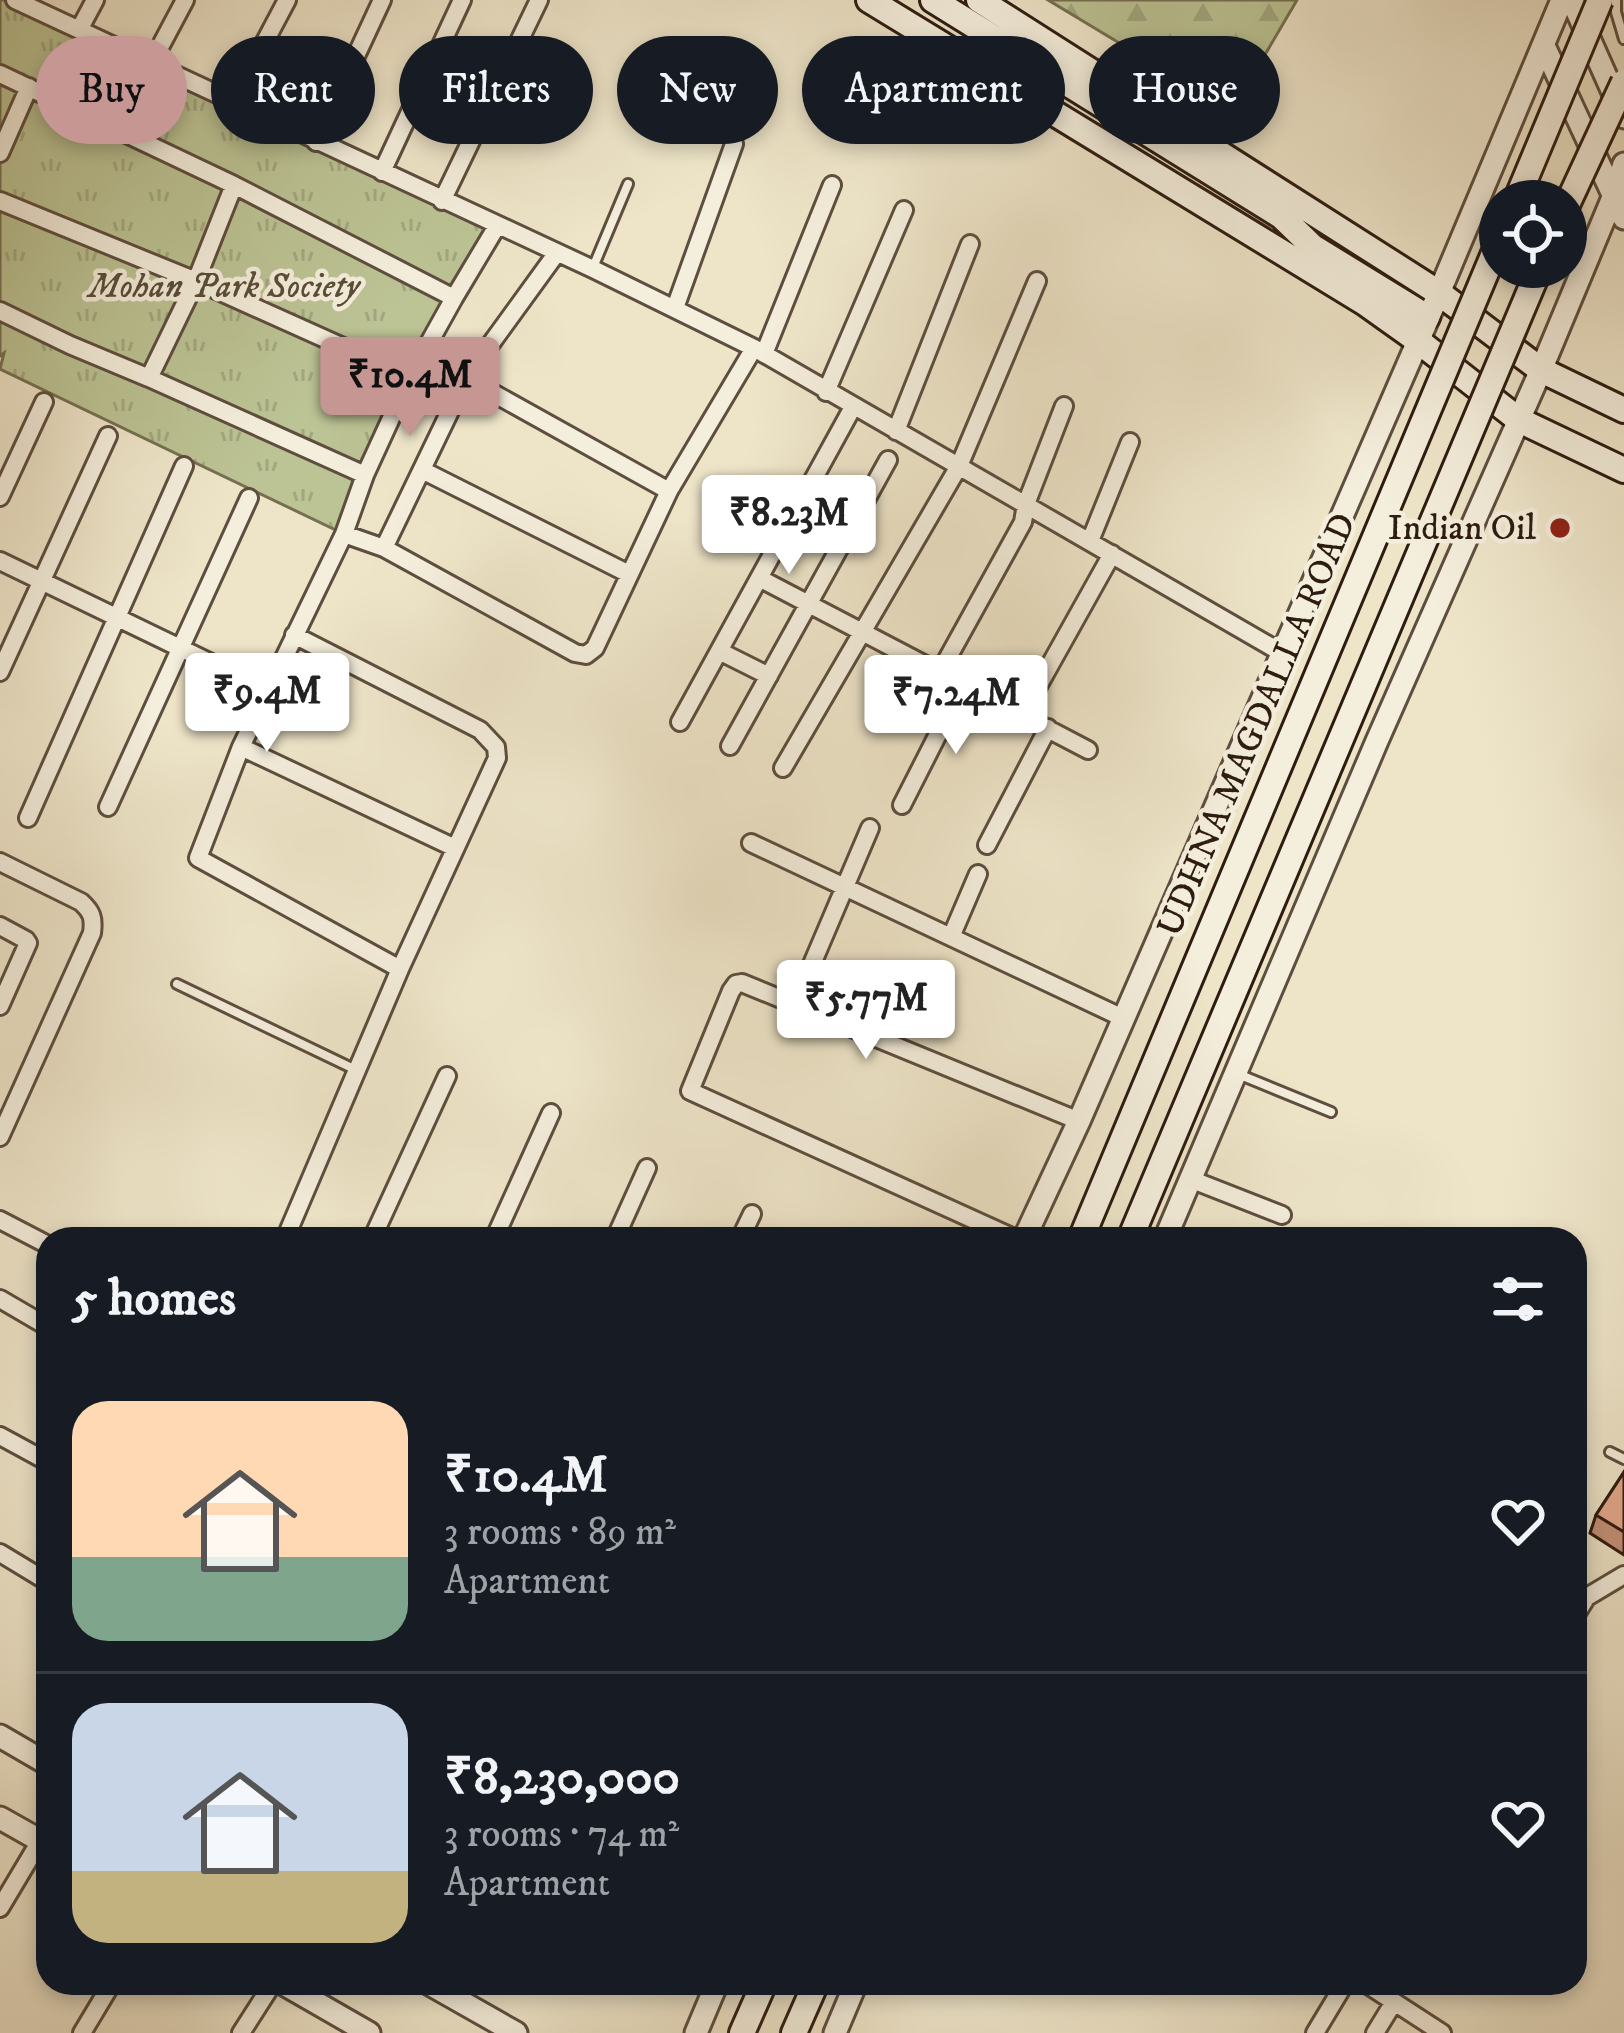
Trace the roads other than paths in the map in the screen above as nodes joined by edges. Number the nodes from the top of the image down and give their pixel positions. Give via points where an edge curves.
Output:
1 (15, 0) edge
2 (94, 0) edge
3 (185, 0) edge
4 (287, 0) edge
5 (382, 0) edge
6 (462, 0) edge
7 (539, 0) edge
8 (869, 0) edge
9 (896, 0) edge
10 (933, 0) edge
11 (979, 0) edge
12 (1562, 0) edge
13 (1572, 0) edge
14 (1600, 0) edge
15 (1616, 0) edge
16 (80, 30) junction
17 (93, 36) edge
18 (166, 36) edge
19 (268, 36) edge
20 (365, 36) edge
21 (970, 36) edge
22 (974, 36) edge
23 (1624, 40) edge
24 (1544, 46) junction
25 (0, 74) edge
26 (1624, 82) edge
27 (28, 87) junction
28 (1065, 98) edge
29 (1624, 117) edge
30 (320, 144) edge
31 (734, 144) edge
32 (0, 153) edge
33 (1624, 164) edge
34 (382, 172) junction
35 (1525, 180) edge
36 (1578, 180) edge
37 (628, 184) dead end
38 (235, 185) junction
39 (832, 185) dead end
40 (1614, 196) junction
41 (0, 201) edge
42 (442, 201) junction
43 (904, 210) dead end
44 (1624, 218) edge
45 (497, 226) junction
46 (970, 244) dead end
47 (556, 254) junction
48 (593, 269) junction
49 (196, 281) junction
50 (1037, 281) dead end
51 (1479, 288) edge
52 (1531, 288) edge
53 (1439, 293) junction
54 (454, 298) junction
55 (675, 308) junction
56 (0, 311) edge
57 (1422, 328) junction
58 (759, 351) junction
59 (1541, 370) junction
60 (410, 377) junction
61 (149, 378) junction
62 (466, 378) junction
63 (826, 392) junction
64 (44, 402) dead end
65 (1064, 406) dead end
66 (853, 407) junction
67 (1624, 410) edge
68 (1519, 420) junction
69 (896, 431) junction
70 (108, 436) dead end
71 (1130, 442) dead end
72 (888, 460) dead end
73 (184, 466) dead end
74 (959, 466) junction
75 (422, 470) junction
76 (1624, 470) edge
77 (364, 475) junction
78 (668, 491) junction
79 (0, 497) edge
80 (249, 498) dead end
81 (1026, 504) junction
82 (795, 511) junction
83 (344, 534) junction
84 (845, 538) junction
85 (1090, 541) junction
86 (384, 548) junction
87 (1112, 554) junction
88 (0, 561) edge
89 (629, 574) junction
90 (759, 578) junction
91 (40, 581) junction
92 (808, 604) junction
93 (115, 618) junction
94 (862, 632) junction
95 (294, 635) junction
96 (178, 650) junction
97 (719, 651) junction
98 (1282, 653) junction
99 (0, 672) edge
100 (940, 673) junction
101 (769, 676) junction
102 (963, 685) junction
103 (268, 692) junction
104 (1022, 715) junction
105 (680, 722) dead end
106 (1048, 728) junction
107 (730, 746) dead end
108 (241, 747) junction
109 (1088, 749) dead end
110 (783, 768) dead end
111 (902, 805) dead end
112 (108, 807) dead end
113 (28, 818) dead end
114 (870, 828) dead end
115 (752, 843) dead end
116 (987, 844) dead end
117 (455, 848) junction
118 (0, 862) edge
119 (978, 874) dead end
120 (845, 887) junction
121 (0, 926) edge
122 (951, 937) junction
123 (400, 969) junction
124 (177, 984) dead end
125 (794, 1004) junction
126 (0, 1006) edge
127 (1123, 1018) junction
128 (356, 1070) junction
129 (1235, 1073) junction
130 (447, 1076) dead end
131 (1331, 1112) dead end
132 (551, 1113) dead end
133 (1079, 1121) junction
134 (0, 1138) edge
135 (647, 1168) dead end
136 (1190, 1179) junction
137 (752, 1214) dead end
138 (1282, 1215) dead end
139 (0, 1220) edge
140 (290, 1227) edge
141 (378, 1227) edge
142 (499, 1227) edge
143 (620, 1227) edge
144 (746, 1227) edge
145 (993, 1227) edge
146 (1026, 1227) edge
147 (1086, 1227) edge
148 (1135, 1227) edge
149 (1170, 1227) edge
150 (36, 1239) edge
151 (0, 1299) edge
152 (36, 1320) edge
153 (0, 1436) edge
154 (1610, 1452) dead end
155 (36, 1456) edge
156 (1624, 1459) edge
157 (0, 1553) edge
158 (36, 1575) edge
159 (1624, 1575) edge
160 (1587, 1598) edge
161 (0, 1736) edge
162 (36, 1757) edge
163 (0, 1818) edge
164 (36, 1838) edge
165 (36, 1855) edge
166 (0, 1908) edge
167 (105, 1995) edge
168 (269, 1995) edge
169 (299, 1995) edge
170 (449, 1995) edge
171 (712, 1995) edge
172 (759, 1995) edge
173 (811, 1995) edge
174 (851, 1995) edge
175 (1338, 1995) edge
176 (1383, 1995) edge
177 (1394, 2002) junction
178 (1433, 2031) edge
179 (82, 2033) edge
180 (242, 2033) edge
181 (369, 2033) edge
182 (516, 2033) edge
183 (696, 2033) edge
184 (742, 2033) edge
185 (794, 2033) edge
186 (835, 2033) edge
187 (1315, 2033) edge
188 (1375, 2033) edge

1 - 16 street
2 - 16 street
3 - 18 street
4 - 19 street
5 - 20 street
6 - 34 street
7 - 42 street
8 - 57 main road via 1365,303
9 - 21 main road
10 - 22 main road
11 - 53 main road
12 - 24 street
13 - 29 street
14 - 35 main road, bridge
15 - 23 lane
16 - 17 street
24 - 40 street
24 - 53 street
25 - 27 street
26 - 36 main road, bridge
27 - 32 street
27 - 38 street
28 - 57 main road via 1273,235 1313,247
30 - 34 street
31 - 55 street
33 - 40 street
34 - 42 street
37 - 48 lane
38 - 49 street
38 - 54 street
39 - 58 street
40 - 44 street
40 - 59 street
41 - 49 street
42 - 45 street
43 - 63 street
45 - 47 street
45 - 54 street
46 - 69 street
47 - 48 street
47 - 62 street
48 - 55 street
49 - 60 street
49 - 61 street
50 - 74 street
51 - 147 main road, UDHNA MAGDALLA ROAD, bridge
52 - 148 main road, bridge
53 - 57 street
53 - 59 main road
54 - 60 street
55 - 58 street
56 - 61 street
57 - 68 main road
57 - 98 street
58 - 63 street
58 - 78 street
59 - 67 main road
59 - 68 street
60 - 77 street
61 - 77 street
62 - 75 street
62 - 78 street
63 - 66 street
64 - 79 street
65 - 81 street
66 - 69 street
66 - 82 street
68 - 76 main road
68 - 129 street
69 - 74 street
70 - 91 street
71 - 85 street
72 - 84 street
73 - 93 street
74 - 81 street
74 - 94 street
75 - 86 street
75 - 89 street
77 - 83 street
78 - 89 street
80 - 96 street
81 - 85 street
81 - 100 street
82 - 84 street
82 - 90 street
83 - 86 street
83 - 95 street
84 - 92 street
85 - 87 street
86 - 89 street via 581,655 596,648
87 - 98 street
87 - 104 street
88 - 91 street
90 - 92 street
90 - 97 street
91 - 93 street
91 - 99 street
92 - 94 street
92 - 101 street
93 - 96 street
93 - 113 street
94 - 100 street
94 - 110 street
95 - 103 street
95 - 117 street via 491,738 497,758
96 - 103 street
96 - 112 street
97 - 101 street
97 - 105 street
98 - 127 street
100 - 102 street
101 - 107 street
102 - 104 street
102 - 111 street
103 - 108 street
104 - 106 street
106 - 109 street
106 - 116 street
108 - 117 street
108 - 123 street via 198,858
114 - 120 street
115 - 120 street
117 - 123 street
118 - 134 street via 81,902 93,922
119 - 122 street
120 - 122 street
120 - 125 street
121 - 126 street via 28,943
122 - 127 street
123 - 128 street
124 - 128 lane
125 - 133 street
125 - 145 street via 736,984 690,1091
127 - 133 street
128 - 140 street
129 - 131 lane
129 - 136 street
130 - 141 street
132 - 142 street
133 - 146 street
135 - 143 street
136 - 138 street
136 - 149 street
137 - 144 street
139 - 150 street
151 - 152 street
153 - 155 street
154 - 156 lane
157 - 158 street
159 - 160 street
161 - 162 street
163 - 164 street
165 - 166 street
167 - 179 street
168 - 180 street
169 - 181 street
170 - 182 street
171 - 183 street
172 - 184 main road
173 - 185 main road
174 - 186 street
175 - 187 street
176 - 177 street
177 - 178 street
177 - 188 street

